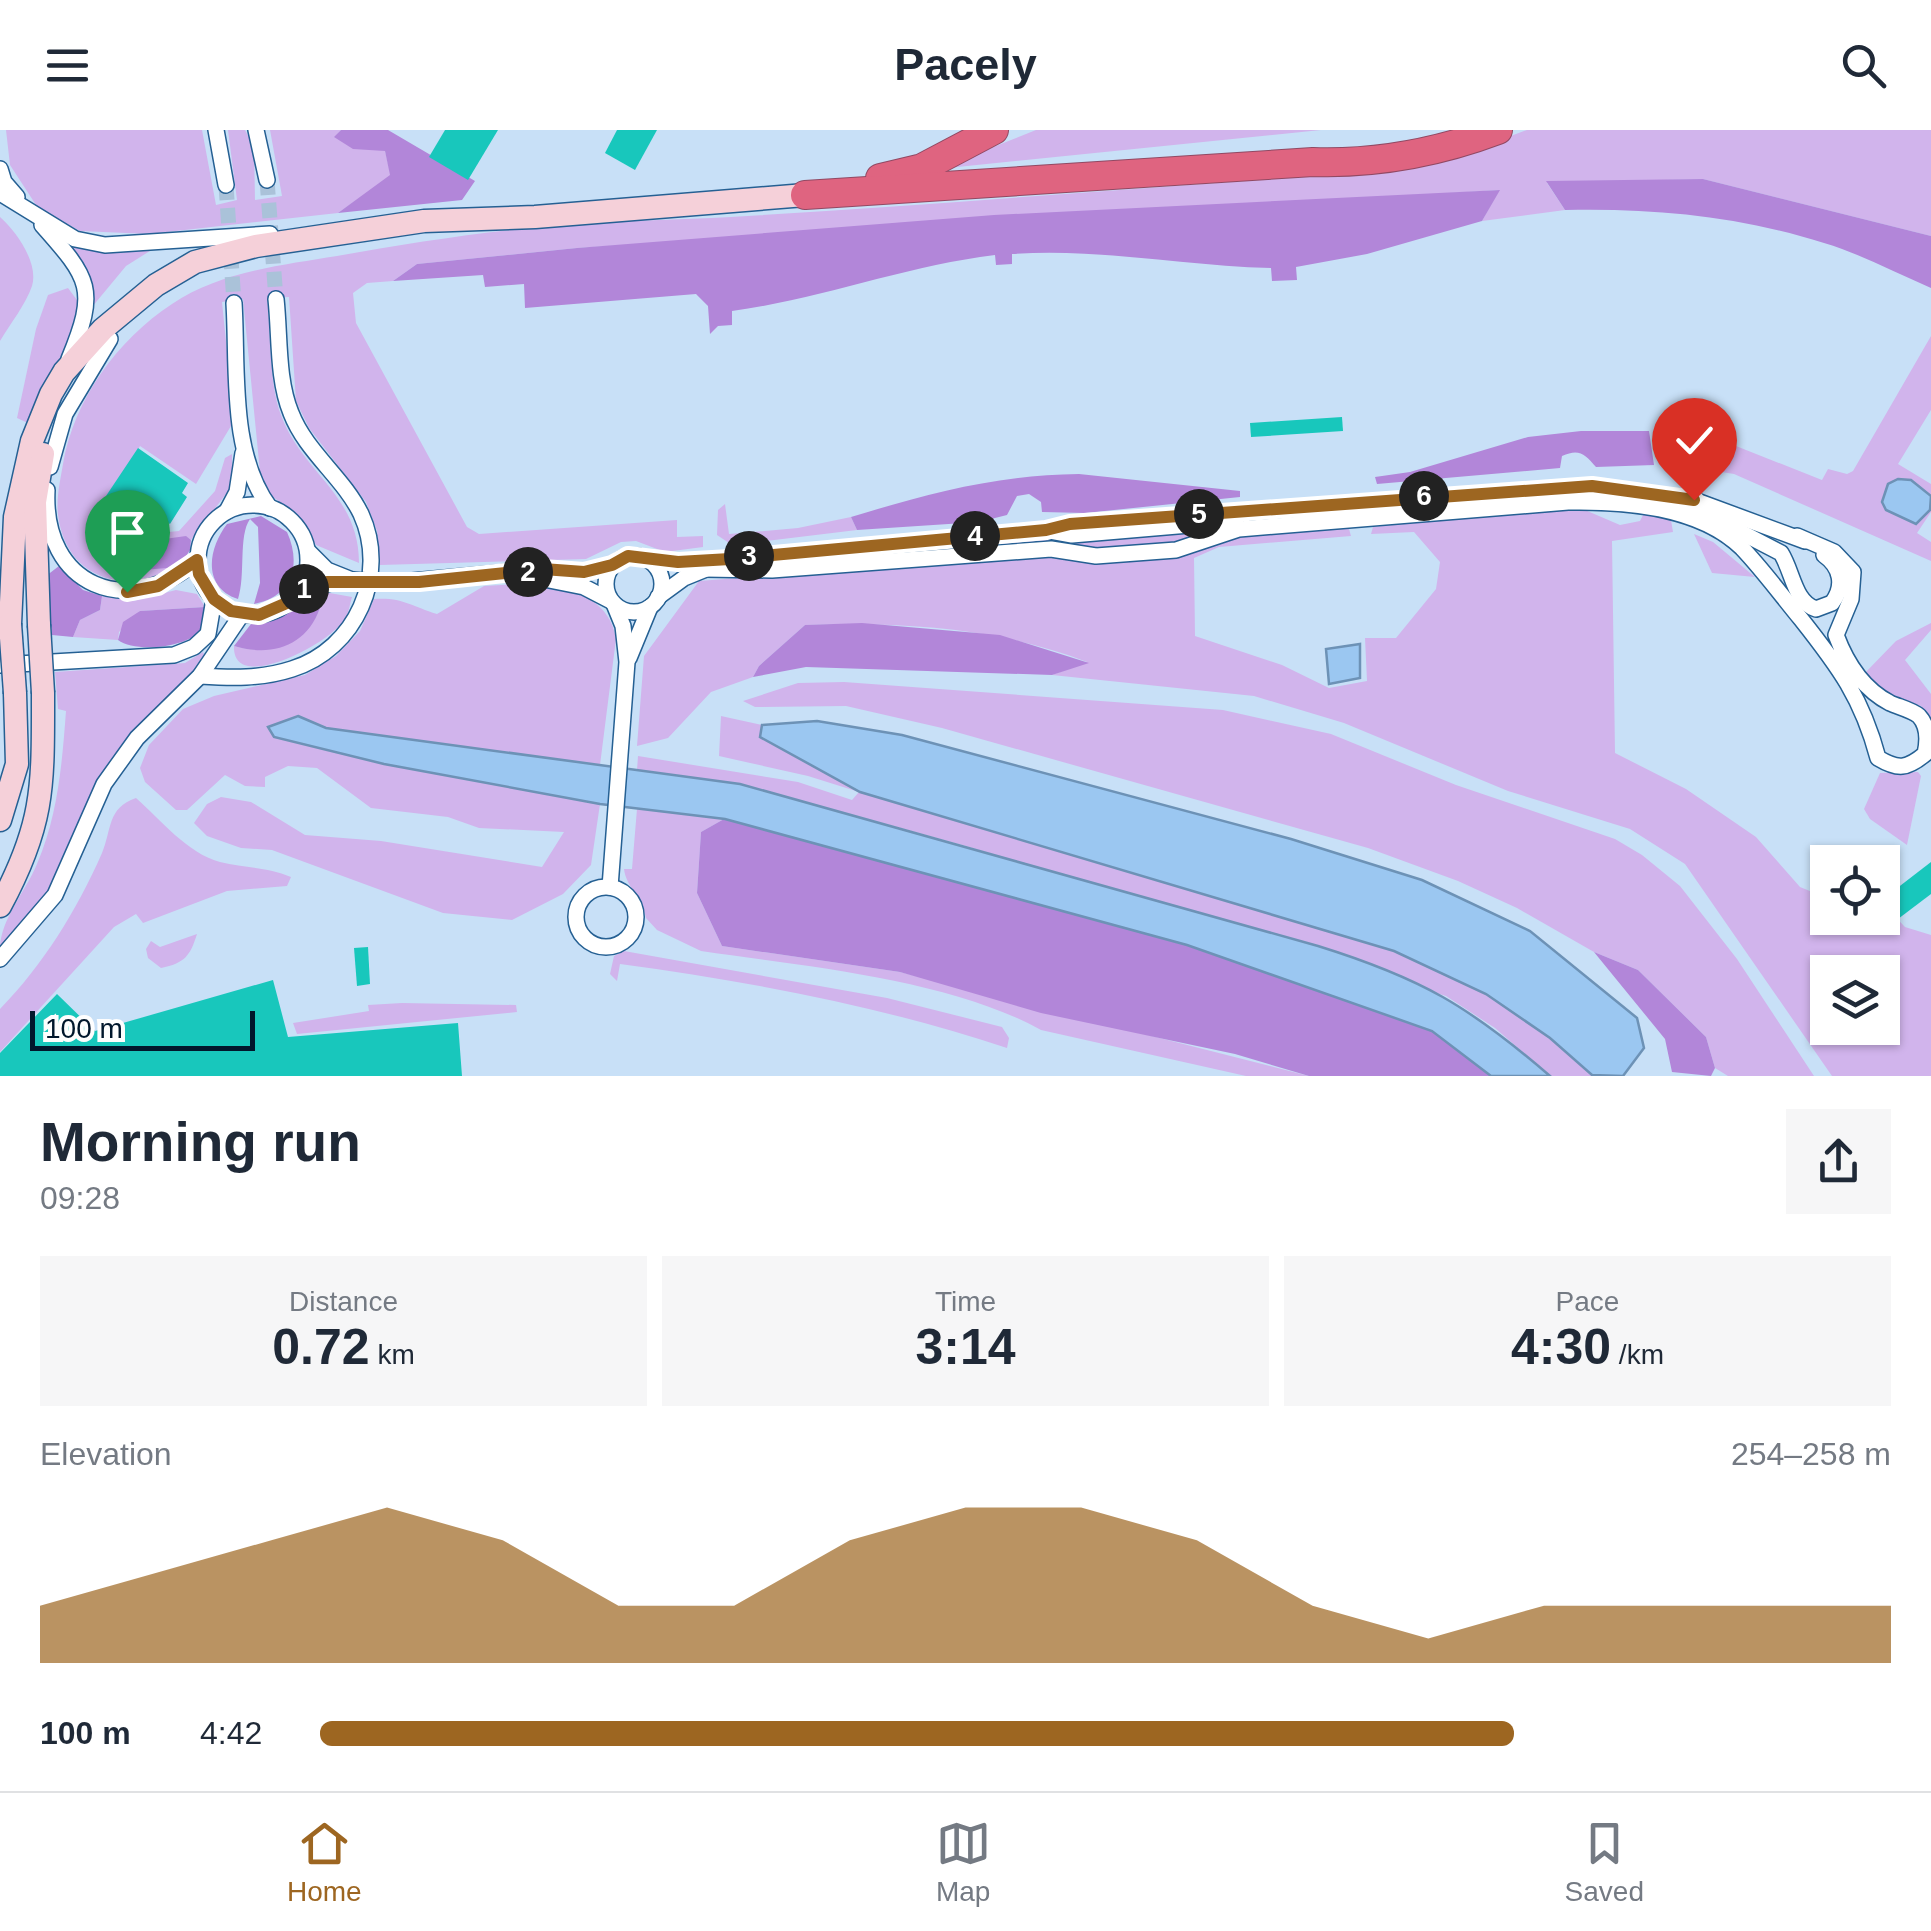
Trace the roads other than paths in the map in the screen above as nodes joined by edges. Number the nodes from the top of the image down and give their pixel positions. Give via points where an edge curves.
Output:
1 (216, 130) edge
2 (256, 130) edge
3 (994, 130) edge
4 (1435, 130) edge
5 (1498, 130) edge
6 (1313, 162) junction
7 (0, 170) edge
8 (267, 180) tunnel mouth
9 (226, 185) tunnel mouth
10 (0, 193) edge
11 (806, 195) junction
12 (30, 212) junction
13 (535, 217) junction
14 (424, 221) junction
15 (276, 299) tunnel mouth
16 (234, 303) tunnel mouth
17 (110, 339) junction
18 (64, 372) junction
19 (244, 449) junction
20 (1677, 499) junction
21 (270, 508) junction
22 (227, 511) junction
23 (1797, 536) junction
24 (308, 551) junction
25 (646, 558) junction
26 (730, 559) junction
27 (197, 560) junction
28 (612, 565) junction
29 (704, 569) junction
30 (505, 575) junction
31 (352, 580) junction
32 (300, 590) junction
33 (214, 599) junction
34 (613, 602) junction
35 (654, 602) junction
36 (242, 614) junction
37 (627, 662) junction
38 (0, 665) edge
39 (200, 676) junction
40 (0, 820) edge
41 (610, 887) junction
42 (0, 906) edge
43 (0, 959) edge

1 - 9 street
2 - 8 street
3 - 11 highway via 922,168
4 - 6 highway
5 - 6 highway via 1407,156
6 - 11 highway
7 - 12 street
10 - 12 street
11 - 13 main road
12 - 14 street via 75,239 105,245
12 - 18 street via 84,280 85,322
13 - 14 main road
13 - 17 main road via 231,266 178,286
14 - 18 main road via 195,262 138,298
15 - 39 street via 291,414 363,518 372,562 367,593 347,631 315,659 246,678
16 - 19 street
17 - 27 street via 65,414 52,452 46,504 56,547 77,575 127,592 158,586
17 - 42 main road, bridge via 73,380 41,461 34,520 43,778 37,824
18 - 40 main road, bridge via 40,420 20,489 11,553 16,764
19 - 21 street via 256,489
19 - 22 street
20 - 23 street
20 - 23 street via 1781,553 1804,604 1824,607 1839,594 1839,572
20 - 26 street via 1592,486 1436,495
21 - 22 street
21 - 24 street via 295,524
22 - 27 street via 206,532
23 - 29 street via 1834,552 1853,572 1836,635 1868,686 1924,725 1925,754 1910,766 1896,768 1878,758 1855,690 1739,546 1656,508 1568,502 1239,529 1176,550 1096,556 1050,549
24 - 31 street
24 - 32 street
25 - 26 street
25 - 28 street via 628,556
25 - 35 street via 659,571
26 - 29 street
27 - 33 street
28 - 30 street
28 - 34 street via 605,583
29 - 35 street
30 - 31 street, bridge
30 - 34 street via 584,588
31 - 32 street
32 - 36 street via 275,611
33 - 36 street
33 - 38 street via 208,634 174,655
34 - 35 street via 628,611
34 - 37 street
35 - 37 street
36 - 39 street
37 - 41 street
39 - 43 street via 138,738 104,784 55,896
41 - 41 street via 586,894 577,909 580,932 602,946 627,938 636,922 634,903

